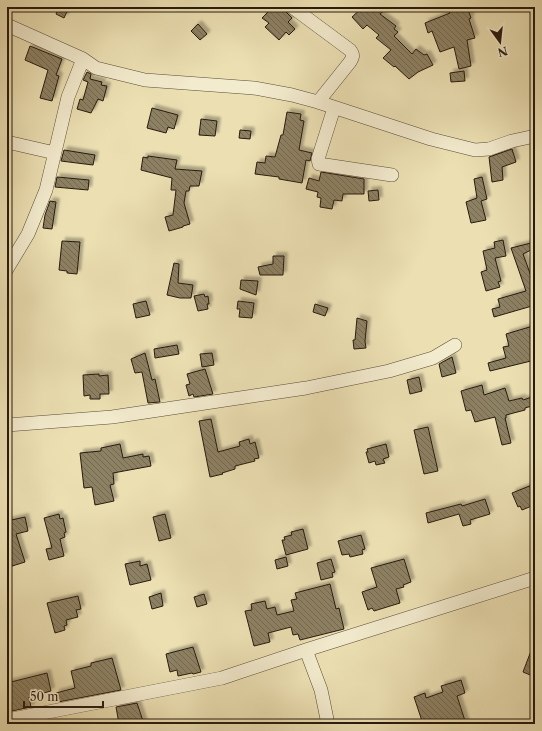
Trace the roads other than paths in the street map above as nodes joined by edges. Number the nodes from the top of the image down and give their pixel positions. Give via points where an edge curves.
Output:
1 (292, 7) edge
2 (7, 25) edge
3 (83, 60) junction
4 (318, 102) junction
5 (334, 108) junction
6 (535, 136) edge
7 (7, 142) edge
8 (54, 153) junction
9 (392, 175) dead end
10 (7, 269) edge
11 (455, 345) dead end
12 (7, 425) edge
13 (535, 578) edge
14 (306, 650) junction
15 (12, 721) edge
16 (328, 724) edge

1 - 4 street via 353,54 353,58
2 - 3 street
3 - 4 street via 96,68 144,80 254,88
3 - 8 street via 68,97
4 - 5 street
5 - 6 street via 474,150 490,149
5 - 9 street via 318,159 319,164
7 - 8 street
8 - 10 street via 46,190 28,234
11 - 12 street via 433,358 389,371 306,388 112,417
13 - 14 street
14 - 15 street via 222,678
14 - 16 street via 321,690

